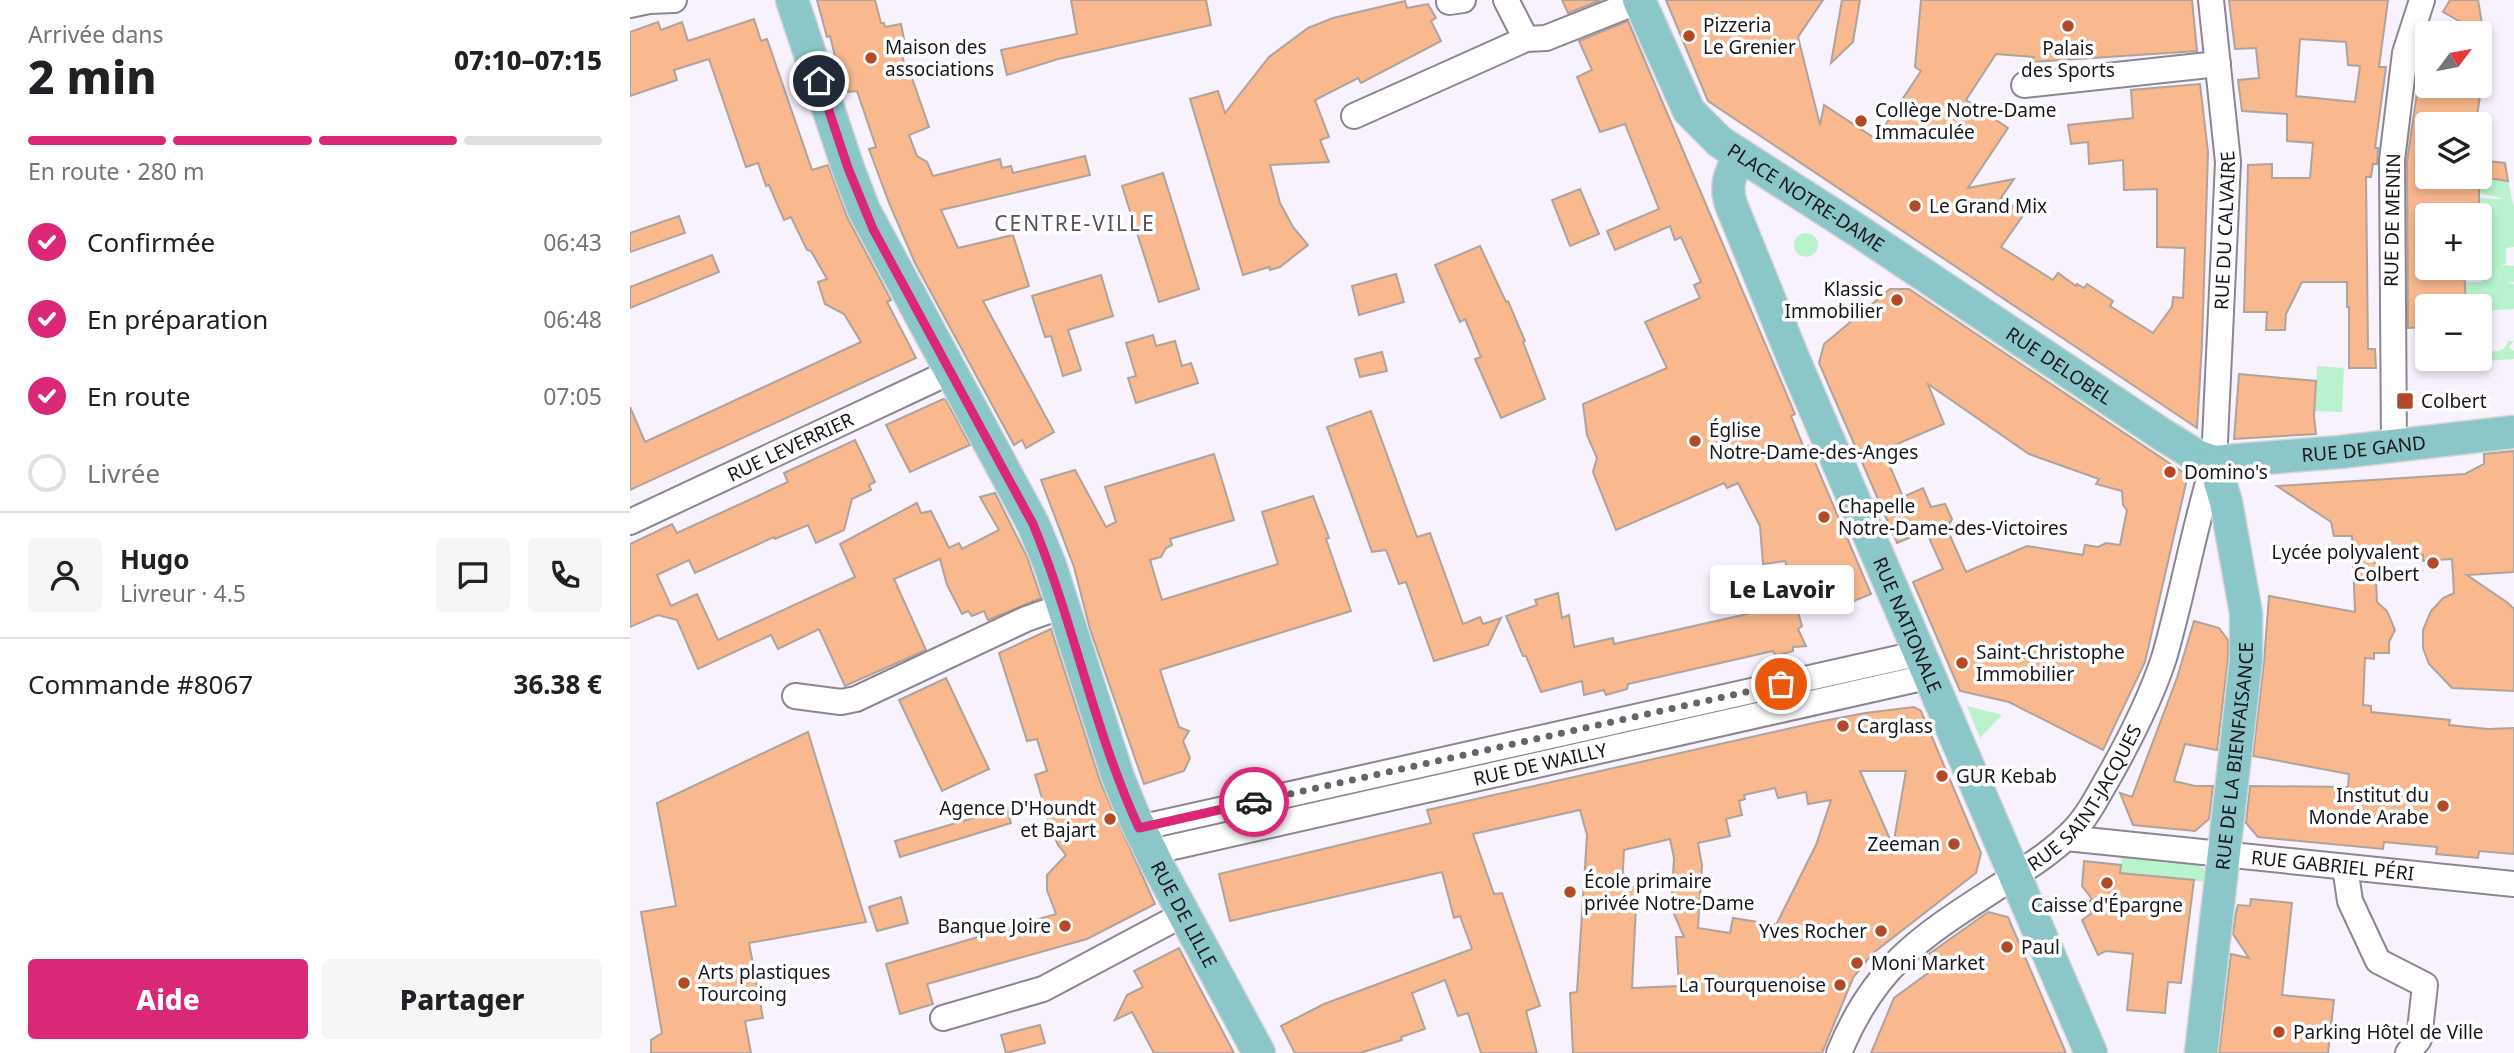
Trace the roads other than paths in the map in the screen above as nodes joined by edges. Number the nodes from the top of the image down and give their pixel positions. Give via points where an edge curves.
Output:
1 (674, 0) edge
2 (792, 0) edge
3 (1506, 0) edge
4 (1639, 0) edge
5 (2211, 0) edge
6 (2423, 0) edge
7 (630, 5) edge
8 (1526, 39) junction
9 (2218, 64) junction
10 (2024, 85) dead end
11 (1354, 116) dead end
12 (1740, 155) junction
13 (1908, 264) joint
14 (950, 372) junction
15 (2514, 432) edge
16 (2394, 444) junction
17 (2214, 462) junction
18 (630, 522) edge
19 (1063, 606) junction
20 (1926, 665) junction
21 (795, 696) dead end
22 (2066, 838) junction
23 (1145, 840) junction
24 (2224, 855) junction
25 (2344, 867) junction
26 (2015, 875) junction
27 (2514, 884) edge
28 (1184, 914) junction
29 (943, 1018) dead end
30 (1259, 1053) edge
31 (1839, 1053) edge
32 (2091, 1053) edge
33 (2201, 1053) edge
34 (2408, 1053) edge

1 - 7 street
2 - 14 main road, RUE DE LILLE via 864,210
3 - 8 street
4 - 8 street via 1546,38
4 - 12 main road, PLACE NOTRE-DAME via 1692,117
5 - 9 street, RUE DU CALVAIRE
6 - 16 street, RUE DE MENIN via 2405,53 2392,160
8 - 11 street
9 - 10 street
9 - 17 street, RUE DU CALVAIRE via 2228,162
12 - 13 main road, PLACE NOTRE-DAME
12 - 20 main road, RUE NATIONALE via 1728,182 1729,200
13 - 17 main road, RUE DELOBEL via 2163,435
14 - 18 street, RUE LEVERRIER
14 - 19 main road, RUE DE LILLE via 1027,512
15 - 16 main road, RUE DE GAND
16 - 17 main road, RUE DE GAND
17 - 22 street, RUE SAINT-JACQUES via 2164,658 2150,695 2093,805
17 - 24 main road, RUE DE LA BIENFAISANCE via 2226,502 2248,629
19 - 21 street via 856,699 841,702
19 - 23 main road, RUE DE LILLE via 1118,777
20 - 23 street, RUE DE WAILLY
20 - 26 main road, RUE NATIONALE
22 - 24 street, RUE GABRIEL PÉRI
22 - 26 street, RUE SAINT-JACQUES
23 - 28 main road, RUE DE LILLE
24 - 25 street, RUE GABRIEL PÉRI
24 - 33 main road, RUE DE LA BIENFAISANCE
25 - 27 street, RUE GABRIEL PÉRI
25 - 34 street via 2350,901 2378,961 2425,985 2419,1039
26 - 31 street, RUE SAINT-JACQUES via 1932,930 1899,958 1858,1011
26 - 32 main road, RUE NATIONALE
28 - 29 street via 1043,989
28 - 30 main road, RUE DE LILLE

